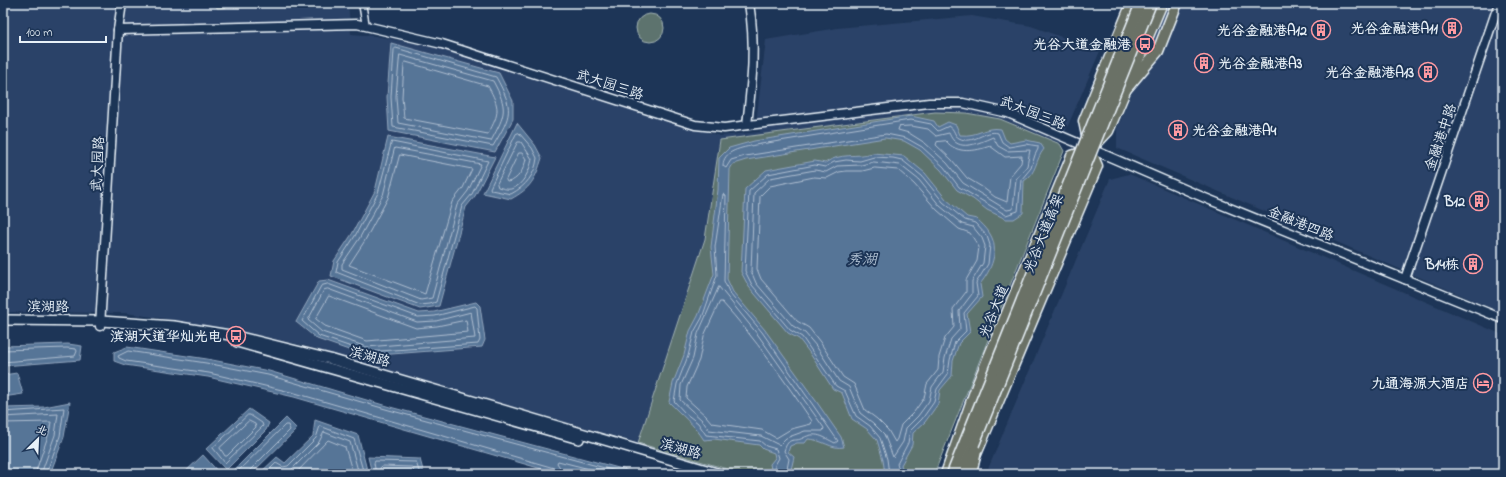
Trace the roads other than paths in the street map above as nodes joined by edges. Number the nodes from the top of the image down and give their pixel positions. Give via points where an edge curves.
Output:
1 (122, 3) edge
2 (362, 3) edge
3 (749, 3) edge
4 (1132, 3) edge
5 (1141, 3) edge
6 (1151, 3) edge
7 (1162, 3) edge
8 (1177, 3) edge
9 (1499, 3) edge
10 (366, 26) junction
11 (118, 30) junction
12 (1125, 90) junction
13 (747, 125) junction
14 (1090, 150) junction
15 (1405, 279) junction
16 (1503, 319) edge
17 (3, 320) edge
18 (100, 324) junction
19 (3, 326) edge
20 (993, 395) junction
21 (970, 472) edge
22 (702, 474) edge
23 (720, 474) edge
24 (946, 474) edge
25 (952, 474) edge
26 (962, 474) edge

1 - 11 street, 武大园路
2 - 10 street
3 - 13 street via 754,52
4 - 14 main road via 1084,121
5 - 25 main road, 光谷大道高架, bridge
6 - 20 main road, 光谷大道高架, bridge
7 - 12 main road, 光谷大道
8 - 12 main road via 1158,51
9 - 15 street, 金融港中路
10 - 11 street, 武大园三路 via 337,24
10 - 13 street, 武大园三路 via 442,44 695,125 724,128
11 - 18 street, 武大园路
12 - 14 main road, 光谷大道 via 1108,131
13 - 14 street, 武大园三路 via 929,103 963,103 1008,113
14 - 15 street, 金融港四路
14 - 21 main road via 1097,166
14 - 24 main road, 光谷大道 via 1072,156 977,386
15 - 16 street, 金融港四路
17 - 18 main road, 滨湖路
18 - 19 main road, 滨湖路
18 - 22 main road, 滨湖路 via 172,331 234,342
18 - 23 main road, 滨湖路 via 174,326 236,336 294,350
20 - 21 main road, bridge
20 - 26 main road, 光谷大道高架, bridge

